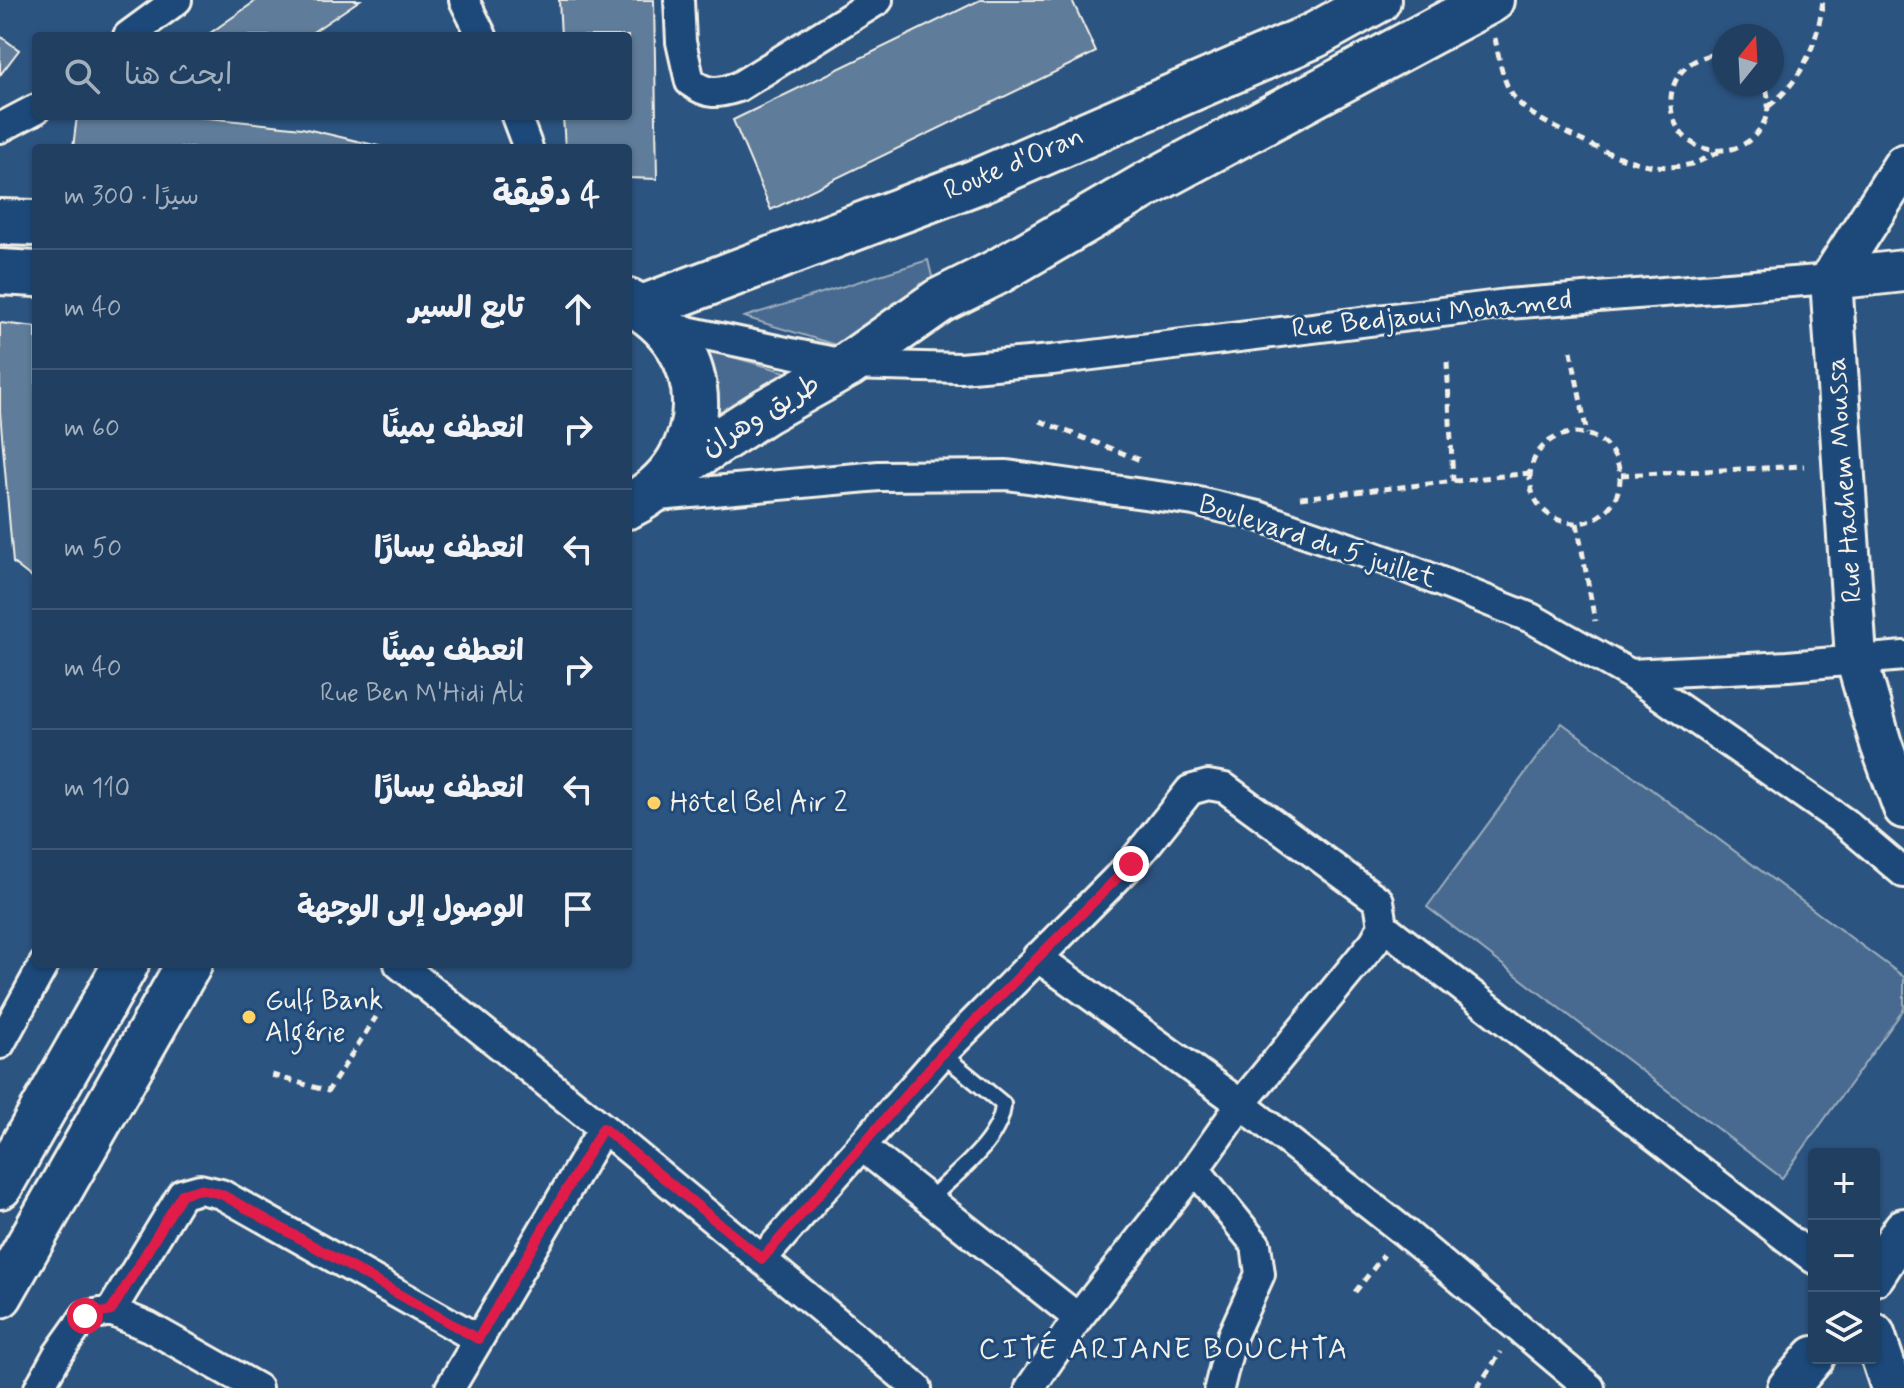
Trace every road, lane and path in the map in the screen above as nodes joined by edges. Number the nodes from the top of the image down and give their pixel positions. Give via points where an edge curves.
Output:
1 (177, 0) edge
2 (464, 0) edge
3 (679, 0) edge
4 (878, 0) edge
5 (1823, 0) edge
6 (1489, 1) edge
7 (1358, 4) edge
8 (133, 32) edge
9 (480, 32) edge
10 (1712, 53) edge
11 (1767, 96) edge
12 (1768, 107) junction
13 (32, 111) edge
14 (518, 120) edge
15 (2, 126) edge
16 (526, 144) edge
17 (1723, 150) junction
18 (1904, 165) edge
19 (0, 222) edge
20 (32, 223) edge
21 (1904, 271) edge
22 (0, 272) edge
23 (32, 274) edge
24 (1831, 279) junction
25 (644, 311) edge
26 (1571, 351) dead end
27 (1447, 362) dead end
28 (848, 365) junction
29 (1587, 434) junction
30 (1804, 466) dead end
31 (1530, 473) junction
32 (1621, 475) junction
33 (1453, 481) junction
34 (650, 491) edge
35 (1299, 498) dead end
36 (1577, 523) junction
37 (1596, 623) dead end
38 (1904, 656) edge
39 (1856, 658) junction
40 (1630, 674) junction
41 (1904, 808) edge
42 (1904, 873) edge
43 (1383, 926) junction
44 (1037, 957) junction
45 (42, 968) edge
46 (124, 968) edge
47 (187, 968) edge
48 (404, 968) edge
49 (376, 1017) dead end
50 (0, 1044) edge
51 (942, 1054) junction
52 (272, 1075) dead end
53 (1241, 1104) junction
54 (603, 1128) junction
55 (861, 1146) junction
56 (1195, 1169) junction
57 (0, 1186) edge
58 (930, 1199) junction
59 (1904, 1229) edge
60 (1403, 1231) junction
61 (1808, 1254) edge
62 (762, 1259) junction
63 (1880, 1266) edge
64 (1355, 1292) dead end
65 (0, 1295) edge
66 (111, 1311) junction
67 (1078, 1318) junction
68 (1518, 1327) junction
69 (478, 1339) junction
70 (1880, 1352) edge
71 (39, 1388) edge
72 (257, 1388) edge
73 (450, 1388) edge
74 (917, 1388) edge
75 (1030, 1388) edge
76 (1219, 1388) edge
77 (1477, 1388) edge
78 (1590, 1388) edge
79 (1892, 1388) edge

1 - 8 street
2 - 9 street
3 - 4 street via 690,82 718,94 738,87
5 - 12 path via 1806,64 1785,94
6 - 17 path via 1503,73 1516,101 1541,120 1633,162 1693,164
6 - 28 main road via 939,301
7 - 25 main road, Route d'Oran via 1315,35 976,182
10 - 17 path via 1681,70 1670,99 1678,129 1689,140
11 - 12 path
12 - 17 path via 1761,128 1749,141
13 - 15 street
14 - 16 street
18 - 24 street
19 - 20 main road
21 - 24 street, Rue Bedjaoui Mohamed
22 - 23 main road
24 - 28 street, Rue Bedjaoui Mohamed via 1507,304 960,368
24 - 39 street, Rue Hachem Moussa
25 - 28 street, Rue Bedjaoui Mohamed
25 - 34 main road via 677,340 692,371 696,405 691,438
26 - 29 path
27 - 33 path
28 - 34 main road, طريق وهران via 766,411
29 - 31 path via 1571,433 1544,445
29 - 32 path via 1610,449
30 - 32 path
31 - 33 path
31 - 36 path via 1537,503 1562,521
32 - 36 path via 1605,513
33 - 35 path
34 - 40 street, Boulevard du 5 juillet via 879,476 1007,475 1194,501 1258,516 1396,564 1531,618
36 - 37 path
38 - 39 street
39 - 40 street
39 - 41 street, Rue Hachem Moussa
40 - 42 street, Boulevard du 5 juillet via 1845,823
43 - 44 street via 1379,901 1225,788 1208,785 1190,790 1131,864
43 - 53 street
43 - 61 street
44 - 51 street
44 - 53 street
45 - 50 street
46 - 57 main road
47 - 65 main road
48 - 54 street
49 - 52 path via 328,1091
51 - 55 street
51 - 58 lane via 1003,1104 1002,1117 996,1133
53 - 56 street
53 - 60 street
54 - 62 street
54 - 69 street
55 - 58 street
55 - 62 street
56 - 67 street
56 - 76 street via 1256,1245 1260,1274 1232,1336
58 - 67 street
59 - 63 street
60 - 64 path
60 - 68 street
62 - 74 street
66 - 69 street via 182,1194 200,1189 221,1194
66 - 71 street via 85,1316
66 - 72 street
67 - 75 street
68 - 77 path
68 - 78 street
69 - 73 street
70 - 79 street

